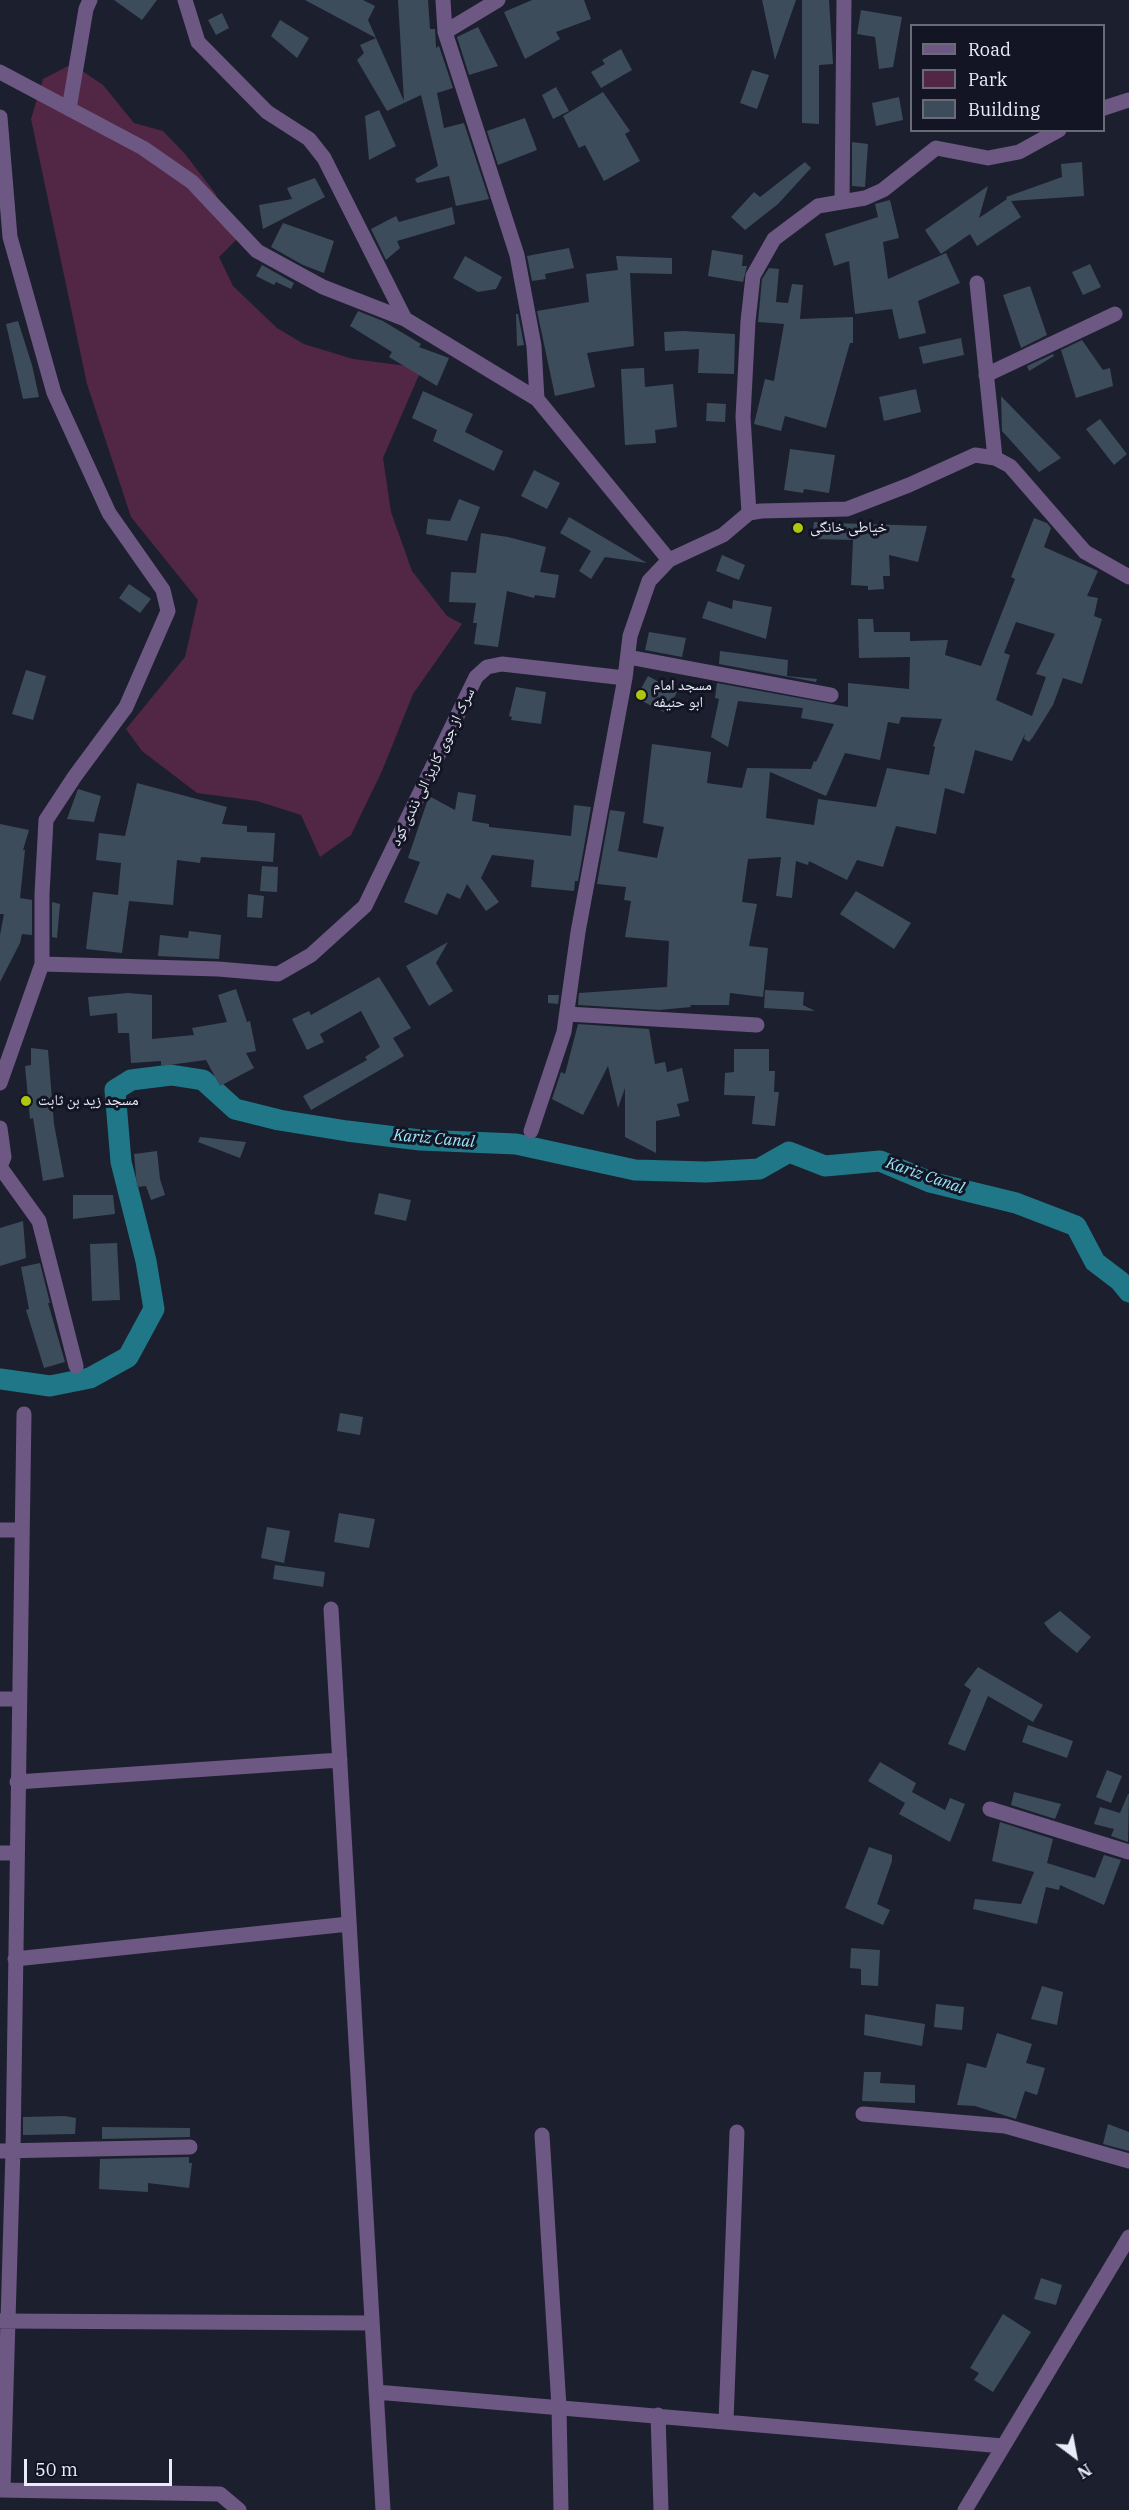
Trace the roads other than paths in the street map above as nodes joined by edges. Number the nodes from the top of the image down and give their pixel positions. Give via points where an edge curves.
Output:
1 (90, 0) edge
2 (185, 0) edge
3 (443, 0) edge
4 (498, 0) edge
5 (844, 0) edge
6 (445, 32) junction
7 (0, 72) edge
8 (1129, 100) edge
9 (1105, 108) edge
10 (69, 109) junction
11 (0, 117) edge
12 (1055, 132) edge
13 (842, 202) junction
14 (977, 283) dead end
15 (1114, 314) dead end
16 (405, 319) junction
17 (986, 375) junction
18 (537, 399) junction
19 (995, 458) junction
20 (748, 513) junction
21 (669, 561) junction
22 (1129, 577) edge
23 (628, 657) junction
24 (625, 678) junction
25 (831, 695) dead end
26 (42, 964) junction
27 (567, 1014) junction
28 (757, 1025) dead end
29 (0, 1083) edge
30 (0, 1128) edge
31 (531, 1131) dead end
32 (0, 1167) edge
33 (76, 1366) dead end
34 (24, 1414) dead end
35 (0, 1530) edge
36 (21, 1530) junction
37 (331, 1609) dead end
38 (0, 1699) edge
39 (18, 1699) junction
40 (340, 1760) junction
41 (17, 1782) junction
42 (990, 1809) dead end
43 (16, 1852) junction
44 (1129, 1852) edge
45 (0, 1853) edge
46 (350, 1924) junction
47 (15, 1959) junction
48 (7, 1985) edge
49 (863, 2114) dead end
50 (737, 2132) dead end
51 (542, 2135) dead end
52 (190, 2147) dead end
53 (7, 2150) edge
54 (1129, 2161) edge
55 (1129, 2237) edge
56 (4, 2321) edge
57 (372, 2323) junction
58 (376, 2392) junction
59 (559, 2407) junction
60 (658, 2415) junction
61 (726, 2421) junction
62 (1003, 2446) junction
63 (1, 2490) edge
64 (239, 2510) edge
65 (383, 2510) edge
66 (561, 2510) edge
67 (661, 2510) edge
68 (964, 2510) edge

1 - 10 street
2 - 16 street via 198,42 267,112 309,139 324,158
3 - 6 street
4 - 6 street
5 - 13 street
6 - 18 street via 517,255 534,346
7 - 10 street
8 - 9 street
10 - 16 street via 143,148 192,182 257,250 323,287
11 - 26 street via 10,237 54,393 109,513 163,590 168,611 126,706 46,820
12 - 13 street via 1019,152 988,158 936,148 883,190
13 - 20 street via 818,206 774,239 753,276 743,417
14 - 17 street
15 - 17 street
16 - 18 street
17 - 19 street
18 - 21 street
19 - 20 street via 975,455 847,509
19 - 22 street via 1010,466 1085,552
20 - 21 street via 723,535
21 - 23 street via 649,581 630,636
23 - 24 street
23 - 25 street
24 - 26 street, سرک از جوی کاریز الی ذندی کود via 502,664 487,666 476,676 365,906 311,955 278,974
24 - 27 street via 578,932
26 - 29 street
27 - 28 street
27 - 31 street
30 - 32 street via 4,1157
32 - 33 street via 39,1221
34 - 36 street
35 - 36 street
36 - 39 street
37 - 40 street
38 - 39 street
39 - 41 street
40 - 41 street
40 - 46 street
41 - 43 street
42 - 44 street
43 - 45 street
43 - 47 street
46 - 47 street
46 - 57 street
47 - 48 street
48 - 53 street
49 - 54 street via 1005,2126
50 - 61 street
51 - 59 street
52 - 53 street
53 - 56 street
55 - 62 street
56 - 57 street
56 - 63 street
57 - 58 street
58 - 59 street
58 - 65 street
59 - 60 street
59 - 66 street
60 - 61 street
60 - 67 street
61 - 62 street
62 - 68 street
63 - 64 street via 219,2494

